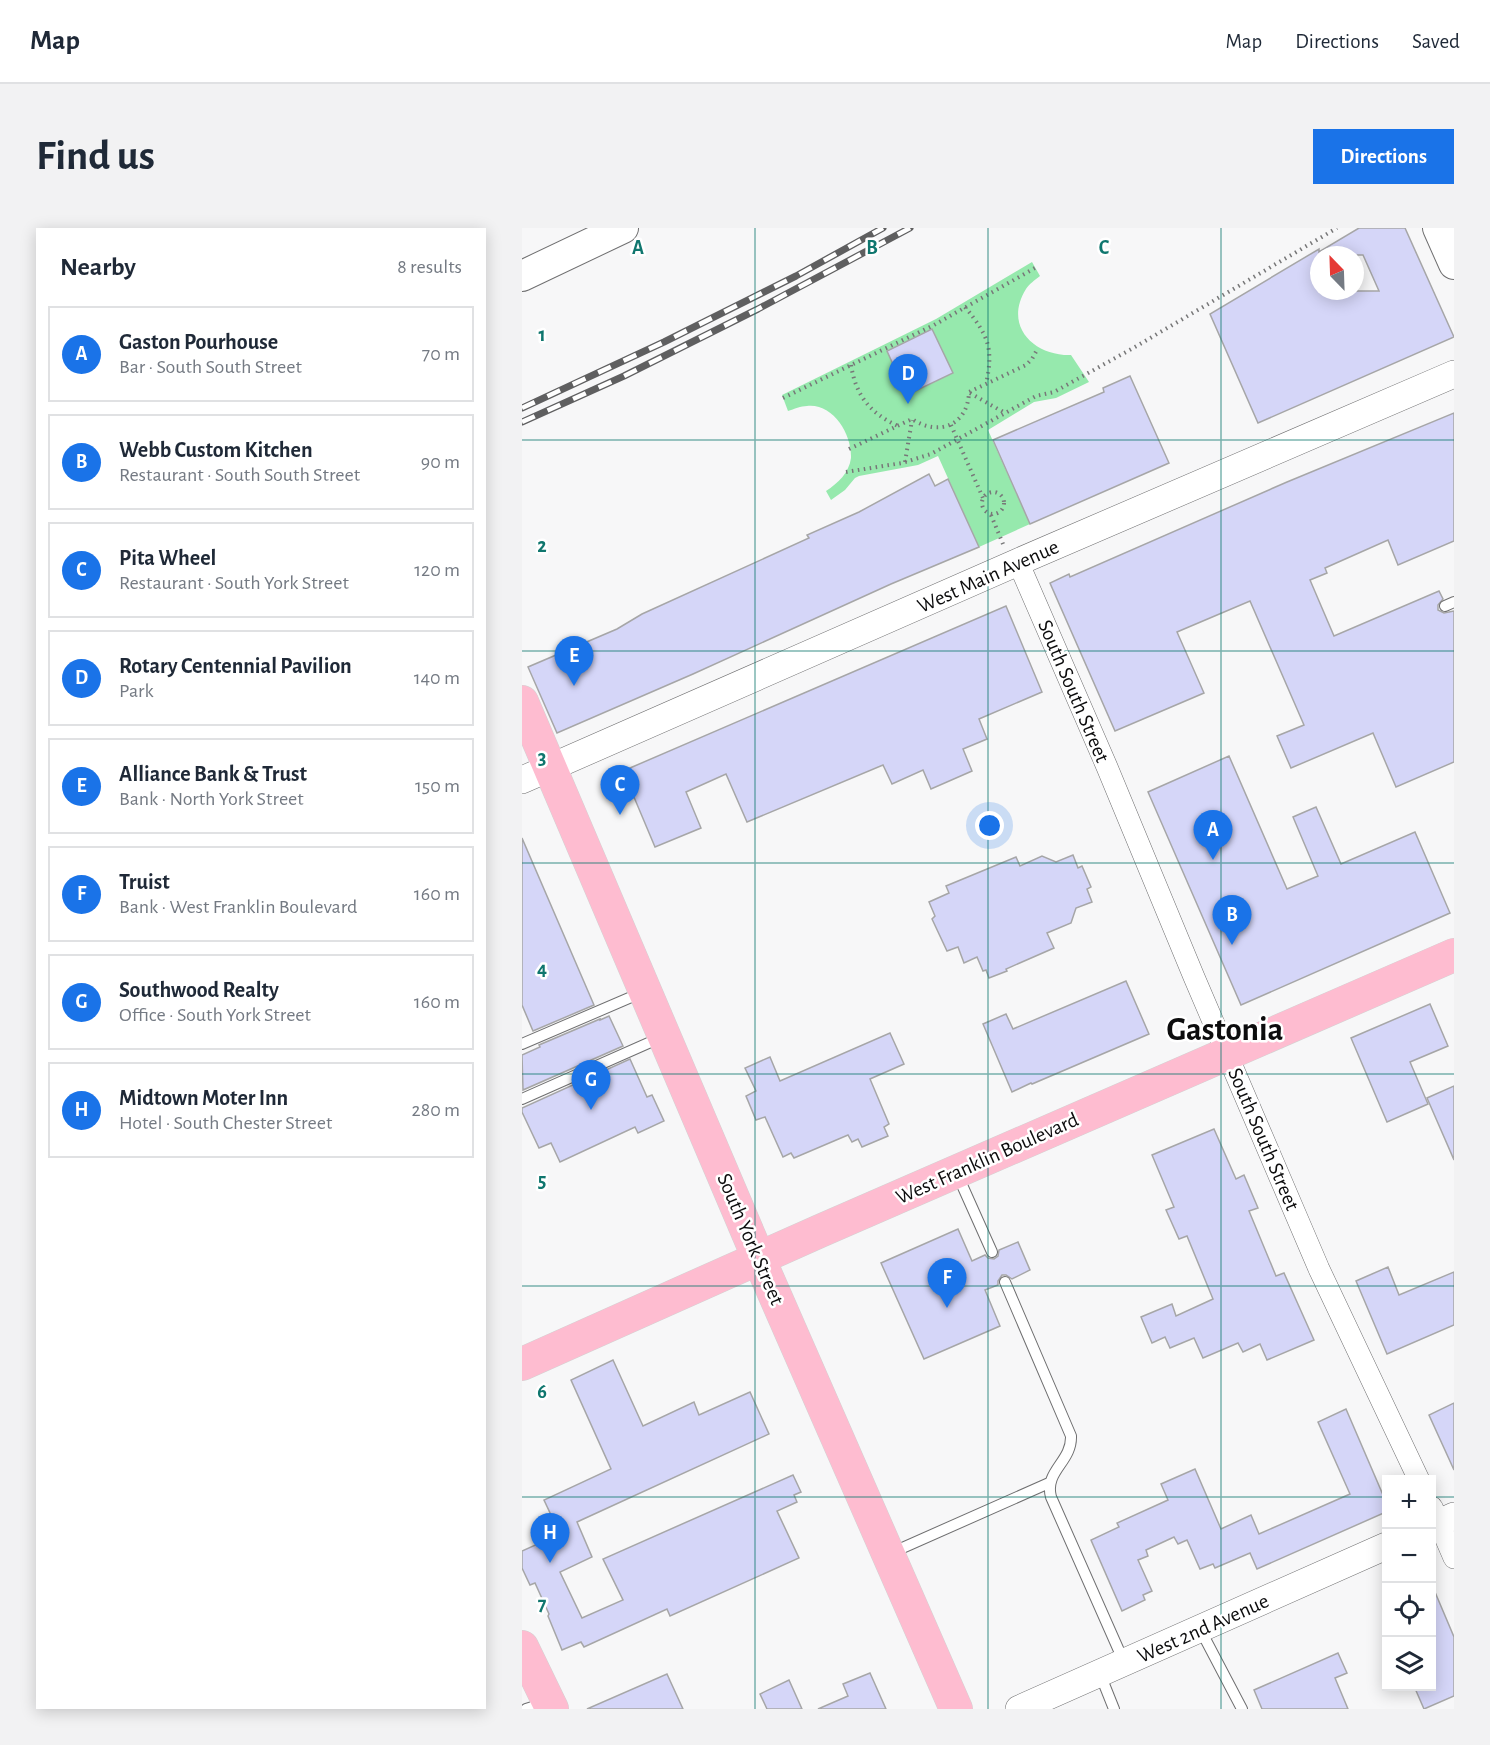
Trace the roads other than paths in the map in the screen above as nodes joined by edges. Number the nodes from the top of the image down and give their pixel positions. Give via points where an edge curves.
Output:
1 (623, 228) edge
2 (1438, 228) edge
3 (1454, 264) edge
4 (522, 276) edge
5 (1454, 374) edge
6 (1011, 553) junction
7 (522, 702) edge
8 (536, 774) edge
9 (1454, 955) edge
10 (645, 991) junction
11 (664, 1037) junction
12 (522, 1044) edge
13 (1228, 1053) junction
14 (522, 1099) edge
15 (957, 1172) junction
16 (992, 1252) dead end
17 (759, 1259) junction
18 (1005, 1281) dead end
19 (522, 1364) edge
20 (1417, 1475) edge
21 (1049, 1484) junction
22 (1439, 1518) edge
23 (1382, 1548) edge
24 (888, 1554) junction
25 (1454, 1558) edge
26 (1199, 1629) junction
27 (522, 1647) edge
28 (1124, 1662) junction
29 (1100, 1673) junction
30 (542, 1707) edge
31 (956, 1709) edge
32 (1019, 1709) edge
33 (1114, 1709) edge
34 (1242, 1709) edge

1 - 4 main road
2 - 3 main road
5 - 6 street, West Main Avenue
6 - 8 street, West Main Avenue
6 - 13 street, South South Street
7 - 8 main road, South York Street
8 - 10 main road, South York Street
9 - 13 main road, West Franklin Boulevard
10 - 11 main road, South York Street
10 - 12 lane
11 - 14 lane
11 - 17 main road, South York Street
13 - 15 main road, West Franklin Boulevard
13 - 20 street, South South Street via 1319,1269
15 - 16 lane
15 - 17 main road, West Franklin Boulevard
17 - 19 main road, West Franklin Boulevard
17 - 24 main road, South York Street
18 - 21 lane via 1071,1436 1069,1452
21 - 24 lane
21 - 28 lane via 1051,1497
22 - 25 street
23 - 26 street, West 2nd Avenue
24 - 31 main road, South York Street
26 - 28 street, West 2nd Avenue
26 - 34 lane
27 - 30 main road
28 - 29 street, West 2nd Avenue
29 - 32 street, West 2nd Avenue
29 - 33 lane

